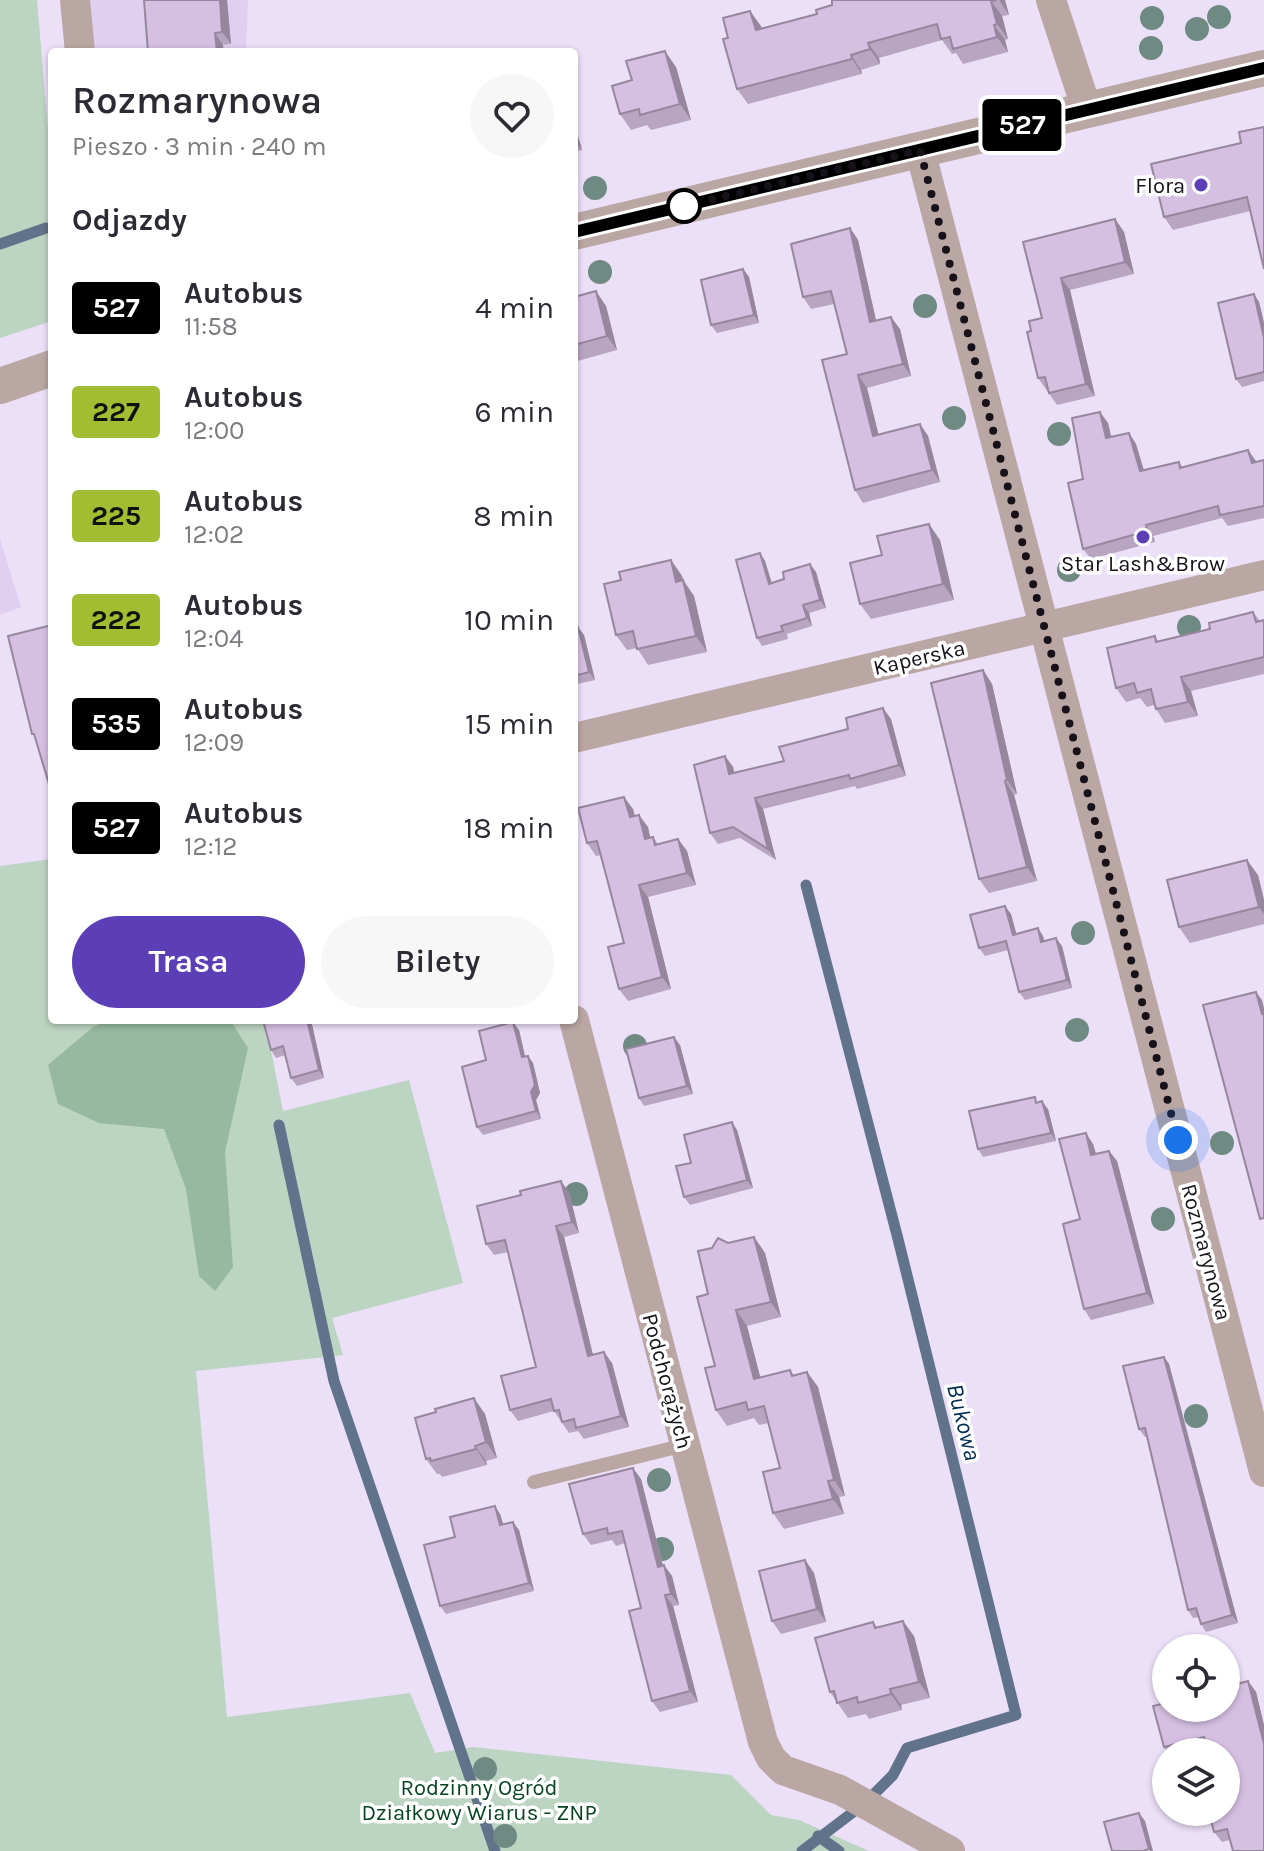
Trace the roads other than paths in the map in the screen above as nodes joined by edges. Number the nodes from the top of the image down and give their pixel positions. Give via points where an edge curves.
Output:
1 (75, 0) edge
2 (1051, 0) edge
3 (80, 48) edge
4 (1264, 68) edge
5 (1087, 110) junction
6 (920, 150) junction
7 (578, 231) edge
8 (48, 369) edge
9 (0, 386) edge
10 (1264, 575) edge
11 (1044, 628) junction
12 (578, 737) edge
13 (575, 1024) edge
14 (685, 1445) junction
15 (1264, 1472) edge
16 (534, 1482) dead end
17 (950, 1851) edge

1 - 3 street
2 - 5 street
4 - 5 street
5 - 6 street
6 - 7 street
6 - 11 street, Rozmarynowa
8 - 9 street
10 - 11 street, Kaperska
11 - 12 street, Kaperska
11 - 15 street, Rozmarynowa
13 - 14 street, Podchorążych
14 - 16 lane
14 - 17 street, Podchorążych via 771,1758 783,1770 840,1790

